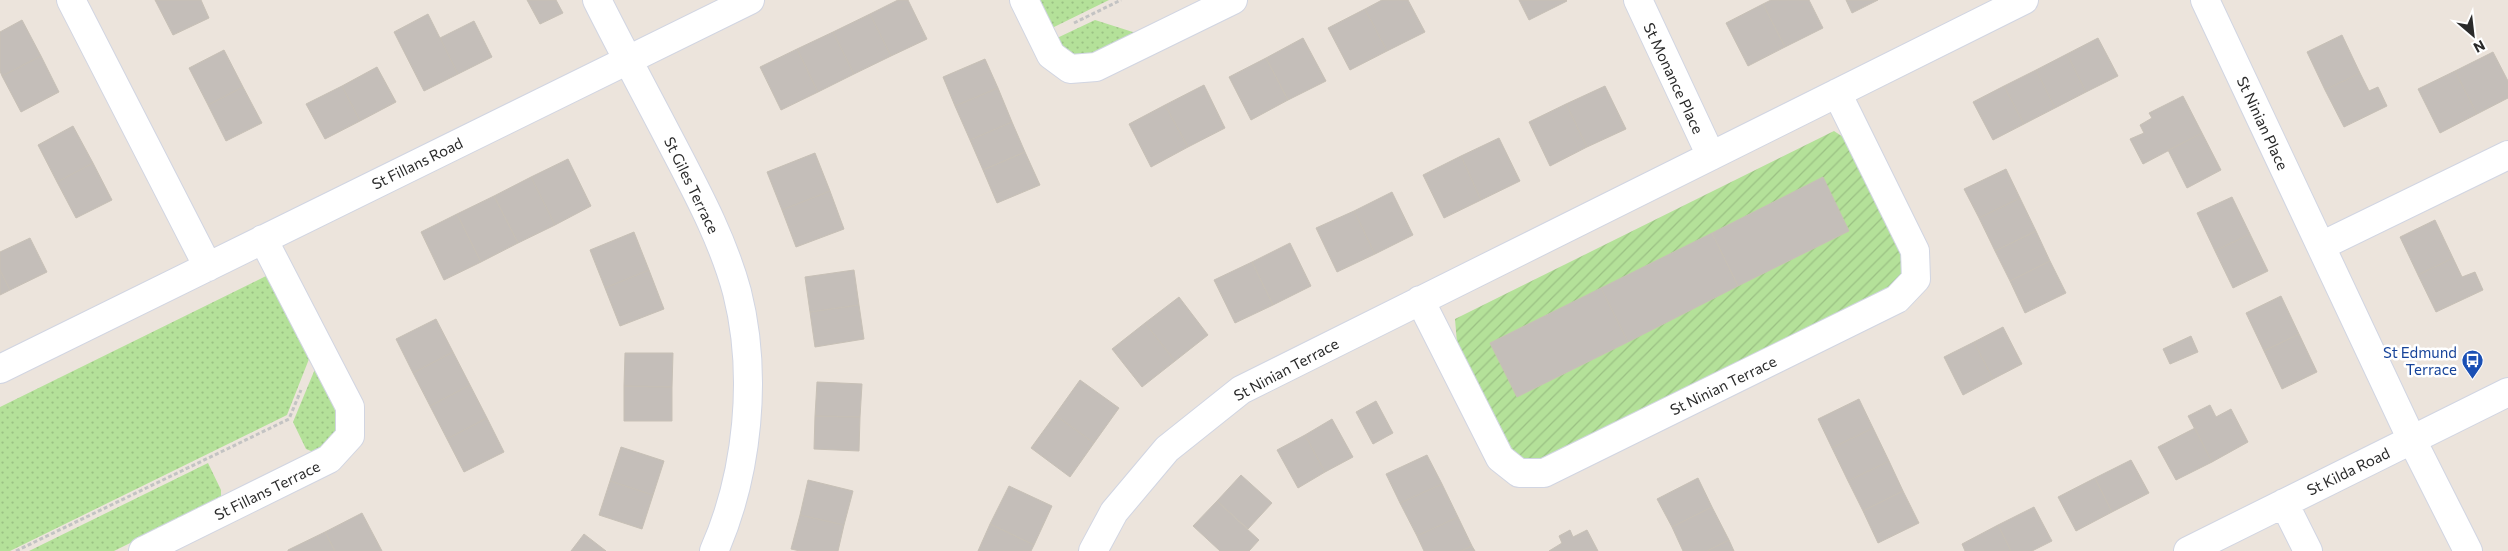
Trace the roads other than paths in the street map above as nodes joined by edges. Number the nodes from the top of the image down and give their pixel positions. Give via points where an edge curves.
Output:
1 (71, 0) edge
2 (597, 0) edge
3 (750, 0) edge
4 (1024, 0) edge
5 (1233, 0) edge
6 (1638, 0) edge
7 (2024, 0) edge
8 (2205, 0) edge
9 (627, 60) junction
10 (1837, 93) junction
11 (2508, 155) edge
12 (1711, 156) junction
13 (263, 238) junction
14 (2321, 246) junction
15 (208, 267) junction
16 (1420, 300) junction
17 (0, 369) edge
18 (2508, 392) edge
19 (2412, 440) junction
20 (2284, 503) junction
21 (2463, 548) edge
22 (143, 551) edge
23 (714, 551) edge
24 (1093, 551) edge
25 (2188, 551) edge
26 (2308, 551) edge

1 - 15 street
2 - 9 street
3 - 9 street, St Fillans Road
4 - 5 street via 1051,55 1070,69 1096,67
6 - 12 street, St Monance Place
7 - 10 street, St Ninian Terrace
8 - 14 street, St Ninian Place
9 - 13 street, St Fillans Road
9 - 23 street, St Giles Terrace via 712,220 737,293 748,369 745,445 727,521
10 - 12 street, St Ninian Terrace
10 - 16 street, St Ninian Terrace via 1915,251 1916,278 1897,299 1544,473 1519,473 1500,458
11 - 14 street
12 - 16 street, St Ninian Terrace
13 - 15 street, St Fillans Road
13 - 22 street, St Fillans Terrace via 350,407 350,436 329,459
14 - 19 street, St Ninian Place
15 - 17 street, St Fillans Road
16 - 24 street, St Ninian Terrace via 1241,390 1167,449 1114,512
18 - 19 street, St Kilda Road
19 - 20 street, St Kilda Road
19 - 21 street
20 - 25 street, St Kilda Road
20 - 26 street

